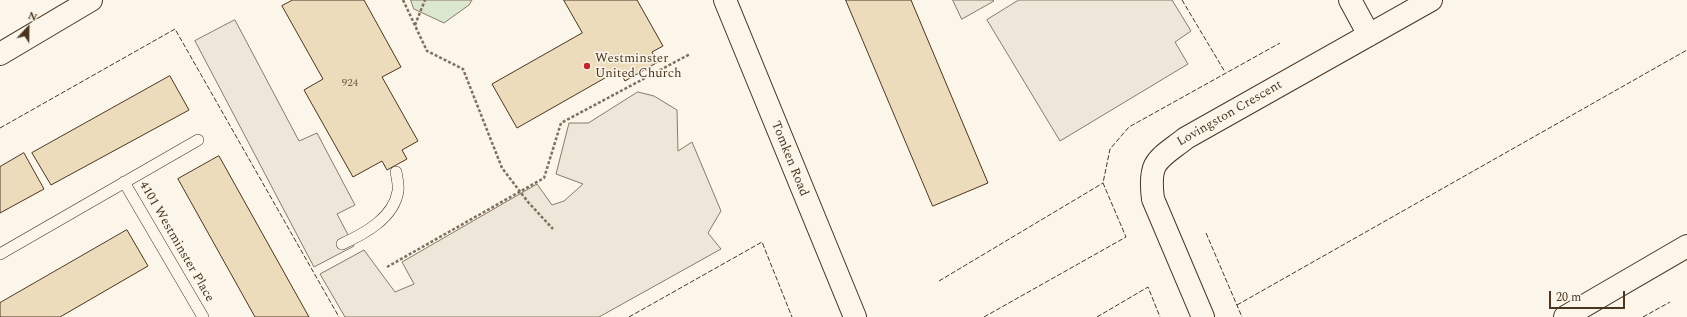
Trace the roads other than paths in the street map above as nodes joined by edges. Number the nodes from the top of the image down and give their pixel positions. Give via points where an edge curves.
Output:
1 (91, 0) edge
2 (725, 0) edge
3 (1350, 0) edge
4 (1431, 0) edge
5 (1369, 35) junction
6 (0, 54) edge
7 (198, 140) dead end
8 (396, 172) dead end
9 (124, 182) junction
10 (342, 244) dead end
11 (1687, 246) edge
12 (0, 254) edge
13 (203, 317) edge
14 (855, 317) edge
15 (1202, 317) edge
16 (1565, 317) edge

1 - 6 street
2 - 14 street, Tomken Road
3 - 5 street
4 - 5 street, Lovingston Crescent
5 - 15 street, Lovingston Crescent via 1186,138 1157,161 1150,178 1153,199
7 - 9 lane, 4101 Westminster Place
8 - 10 lane via 398,191 393,205 363,234
9 - 12 lane, 4101 Westminster Place
9 - 13 lane, 4101 Westminster Place
11 - 16 street

